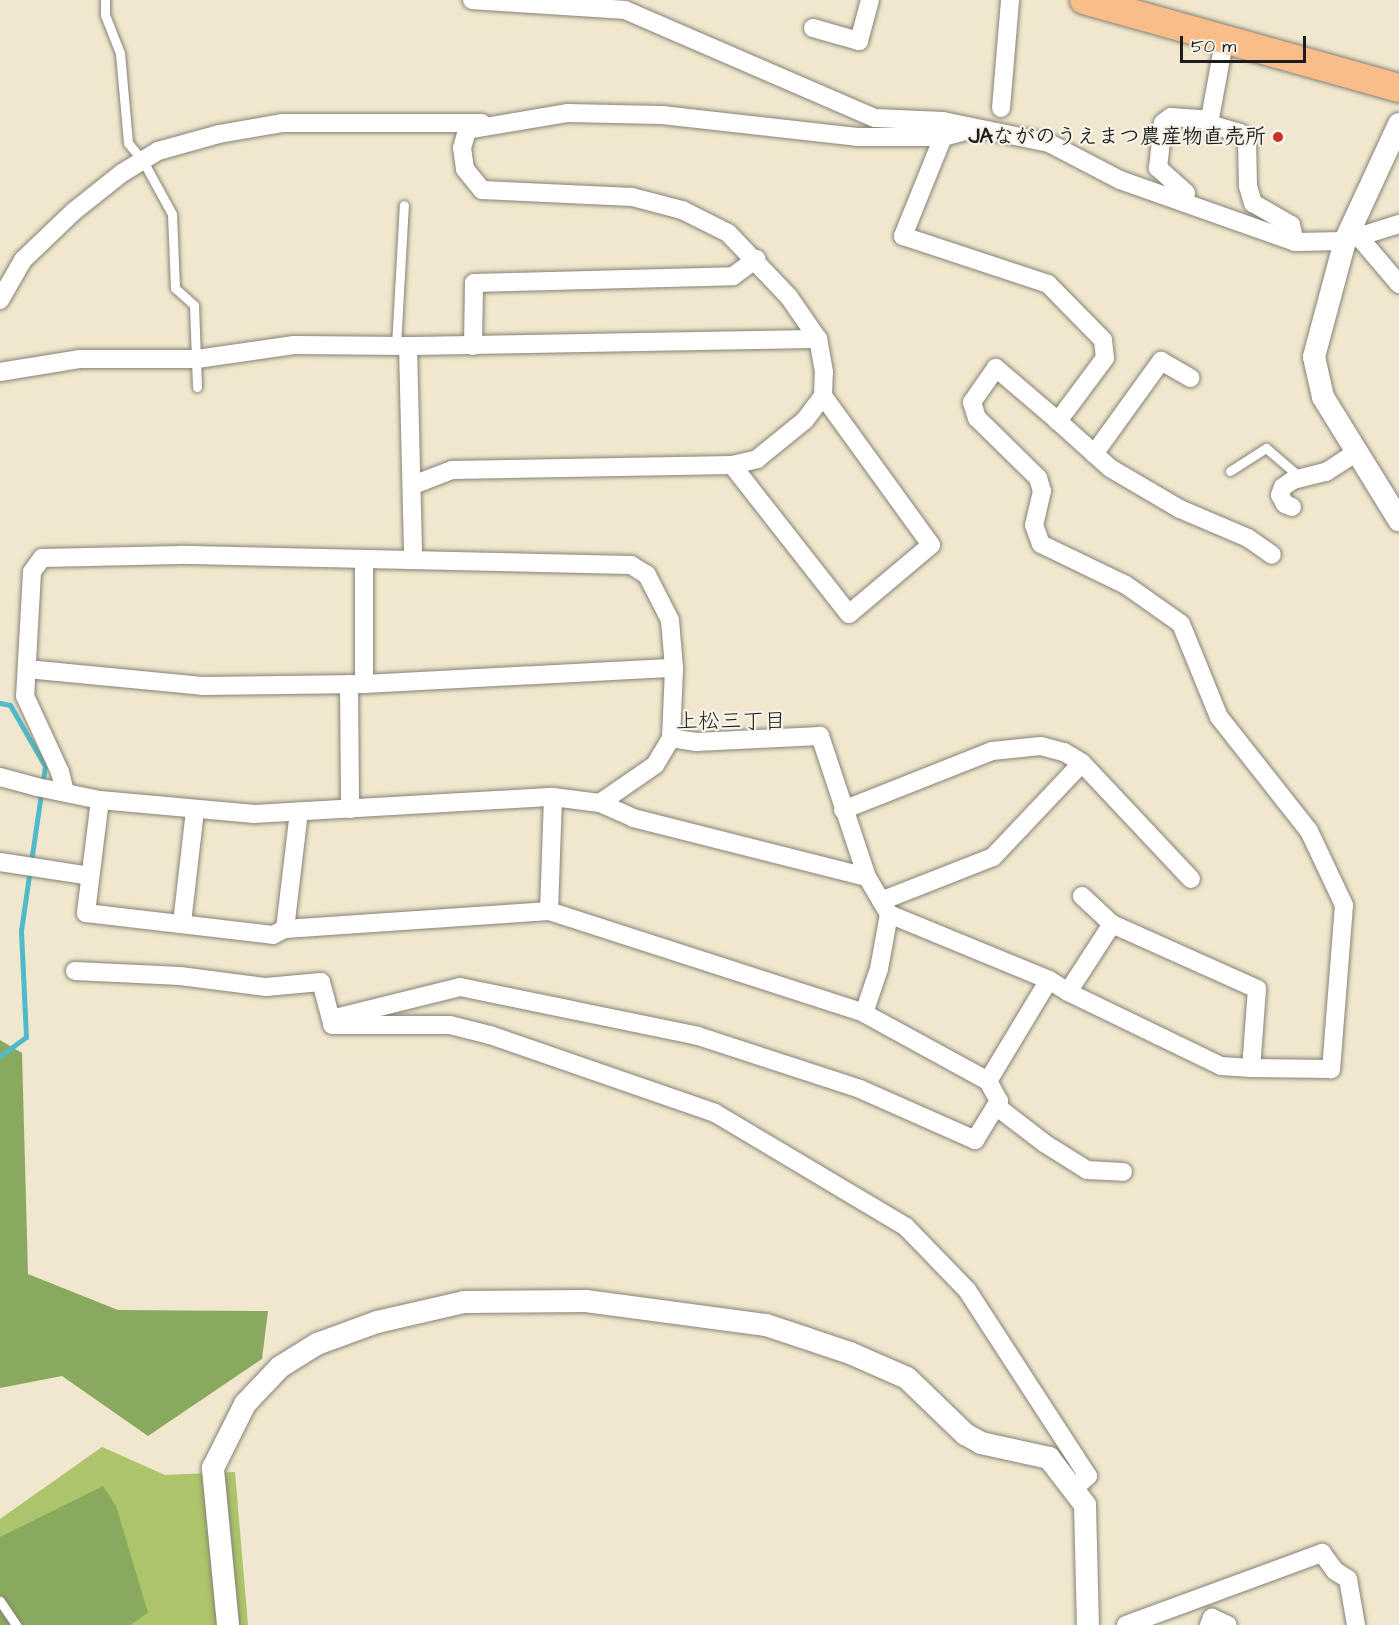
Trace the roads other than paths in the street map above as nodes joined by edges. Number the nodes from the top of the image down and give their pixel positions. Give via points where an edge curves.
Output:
1 (105, 0) edge
2 (472, 0) edge
3 (870, 0) edge
4 (1010, 0) edge
5 (1089, 1) edge
6 (813, 28) dead end
7 (1224, 42) junction
8 (1399, 88) edge
9 (1002, 108) dead end
10 (1210, 120) junction
11 (492, 123) junction
12 (1399, 124) edge
13 (972, 129) junction
14 (943, 137) junction
15 (143, 161) junction
16 (1183, 202) junction
17 (404, 205) dead end
18 (1399, 224) edge
19 (1352, 239) junction
20 (1295, 242) junction
21 (756, 259) junction
22 (1399, 284) edge
23 (0, 300) edge
24 (818, 339) junction
25 (402, 346) junction
26 (473, 346) junction
27 (197, 359) junction
28 (0, 372) edge
29 (1190, 378) dead end
30 (197, 387) dead end
31 (823, 396) junction
32 (1058, 421) junction
33 (1357, 452) junction
34 (1094, 454) junction
35 (732, 465) junction
36 (1230, 471) dead end
37 (1301, 478) junction
38 (413, 485) junction
39 (1293, 507) dead end
40 (1399, 520) edge
41 (1272, 555) dead end
42 (413, 558) junction
43 (364, 559) junction
44 (674, 668) junction
45 (27, 669) junction
46 (357, 684) junction
47 (671, 738) junction
48 (1082, 764) junction
49 (0, 777) edge
50 (64, 792) junction
51 (553, 797) junction
52 (100, 800) junction
53 (600, 803) junction
54 (350, 809) junction
55 (195, 810) junction
56 (843, 810) junction
57 (299, 812) junction
58 (0, 862) edge
59 (90, 876) junction
60 (867, 877) junction
61 (1191, 879) dead end
62 (1082, 896) dead end
63 (885, 907) junction
64 (549, 911) junction
65 (182, 923) junction
66 (1112, 924) junction
67 (285, 929) junction
68 (75, 971) dead end
69 (1049, 980) junction
70 (1068, 992) junction
71 (864, 1013) junction
72 (331, 1019) junction
73 (1251, 1068) junction
74 (988, 1081) junction
75 (996, 1106) junction
76 (1123, 1172) dead end
77 (1073, 1489) junction
78 (0, 1601) edge
79 (16, 1625) edge
80 (228, 1625) edge
81 (1088, 1625) edge
82 (1126, 1625) edge
83 (1209, 1625) edge
84 (1228, 1625) edge
85 (1356, 1625) edge

1 - 15 lane via 105,15 120,53 128,143
2 - 13 street via 625,10 875,118 943,121
3 - 6 street via 859,41
4 - 9 street
5 - 7 main road
7 - 8 main road
7 - 10 street
10 - 16 street via 1171,117 1162,123 1158,168 1186,193
10 - 20 street via 1209,124 1240,133 1247,139 1248,186 1253,203 1291,225
11 - 14 street via 567,113 639,115 738,122 805,134
11 - 15 street via 283,123 219,134 158,152
11 - 21 street via 467,130 462,148 465,169 482,190 632,197 682,210 728,233
12 - 19 street
13 - 14 street
13 - 16 street via 1049,143 1120,180
14 - 32 street via 903,236 1048,284 1103,340 1105,358
15 - 23 street via 73,212 22,260
15 - 27 lane via 172,214 175,288 194,305
16 - 20 street
17 - 25 lane
18 - 19 street
19 - 20 street
19 - 22 street
19 - 33 street via 1314,357 1323,397
21 - 24 street
21 - 26 street via 733,276 474,283
24 - 26 street
24 - 31 street via 824,372
25 - 26 street
25 - 27 street via 294,345
25 - 38 street
27 - 28 street via 79,359
27 - 30 lane
29 - 34 street via 1161,361
31 - 35 street via 806,420 757,459
31 - 35 street via 931,545 849,614
32 - 34 street
32 - 73 street via 996,368 972,402 977,418 1038,478 1042,491 1034,525 1041,544 1126,585 1181,624 1219,717 1309,831 1344,905 1331,1069
33 - 37 street via 1326,472
33 - 40 street
34 - 41 street via 1110,468 1180,509 1248,538
35 - 38 street via 452,470
36 - 37 lane via 1266,448
37 - 39 street via 1283,487 1280,495 1285,504
38 - 42 street
42 - 43 street
42 - 44 street via 631,565 647,575 670,620
43 - 45 street via 180,555 42,558 32,572
43 - 46 street
44 - 46 street
44 - 47 street
45 - 46 street via 202,686
45 - 50 street via 24,696 60,772
46 - 54 street
47 - 53 street via 655,765
47 - 56 street via 696,742 820,736
48 - 56 street via 1064,752 1041,746 992,751
48 - 61 street
48 - 63 street via 993,857
49 - 50 street
50 - 52 street
51 - 53 street
51 - 54 street
51 - 64 street
52 - 55 street
52 - 59 street
53 - 60 street via 633,818
54 - 57 street
55 - 57 street
55 - 65 street
56 - 60 street
57 - 67 street
58 - 59 street
59 - 65 street via 86,913
60 - 63 street
62 - 66 street
63 - 69 street
63 - 71 street via 879,969
64 - 67 street
64 - 71 street
65 - 67 street via 273,934
66 - 70 street
66 - 73 street via 1257,989
68 - 72 street via 180,976 266,987 321,982
69 - 70 street
69 - 74 street
70 - 73 street via 1221,1066
71 - 74 street
72 - 75 street via 460,987 698,1036 860,1089 975,1140
72 - 77 street via 332,1027 450,1025 490,1035 715,1113 906,1227 967,1290 1088,1476
74 - 75 street via 999,1101
75 - 76 street via 1087,1170
77 - 80 street via 1049,1458 981,1443 965,1434 908,1378 850,1353 766,1325 586,1301 464,1302 377,1322 316,1344 280,1367 245,1404 213,1468
77 - 81 street via 1084,1504
78 - 79 lane
82 - 85 street via 1322,1553 1335,1571 1348,1579
83 - 84 street via 1212,1618

